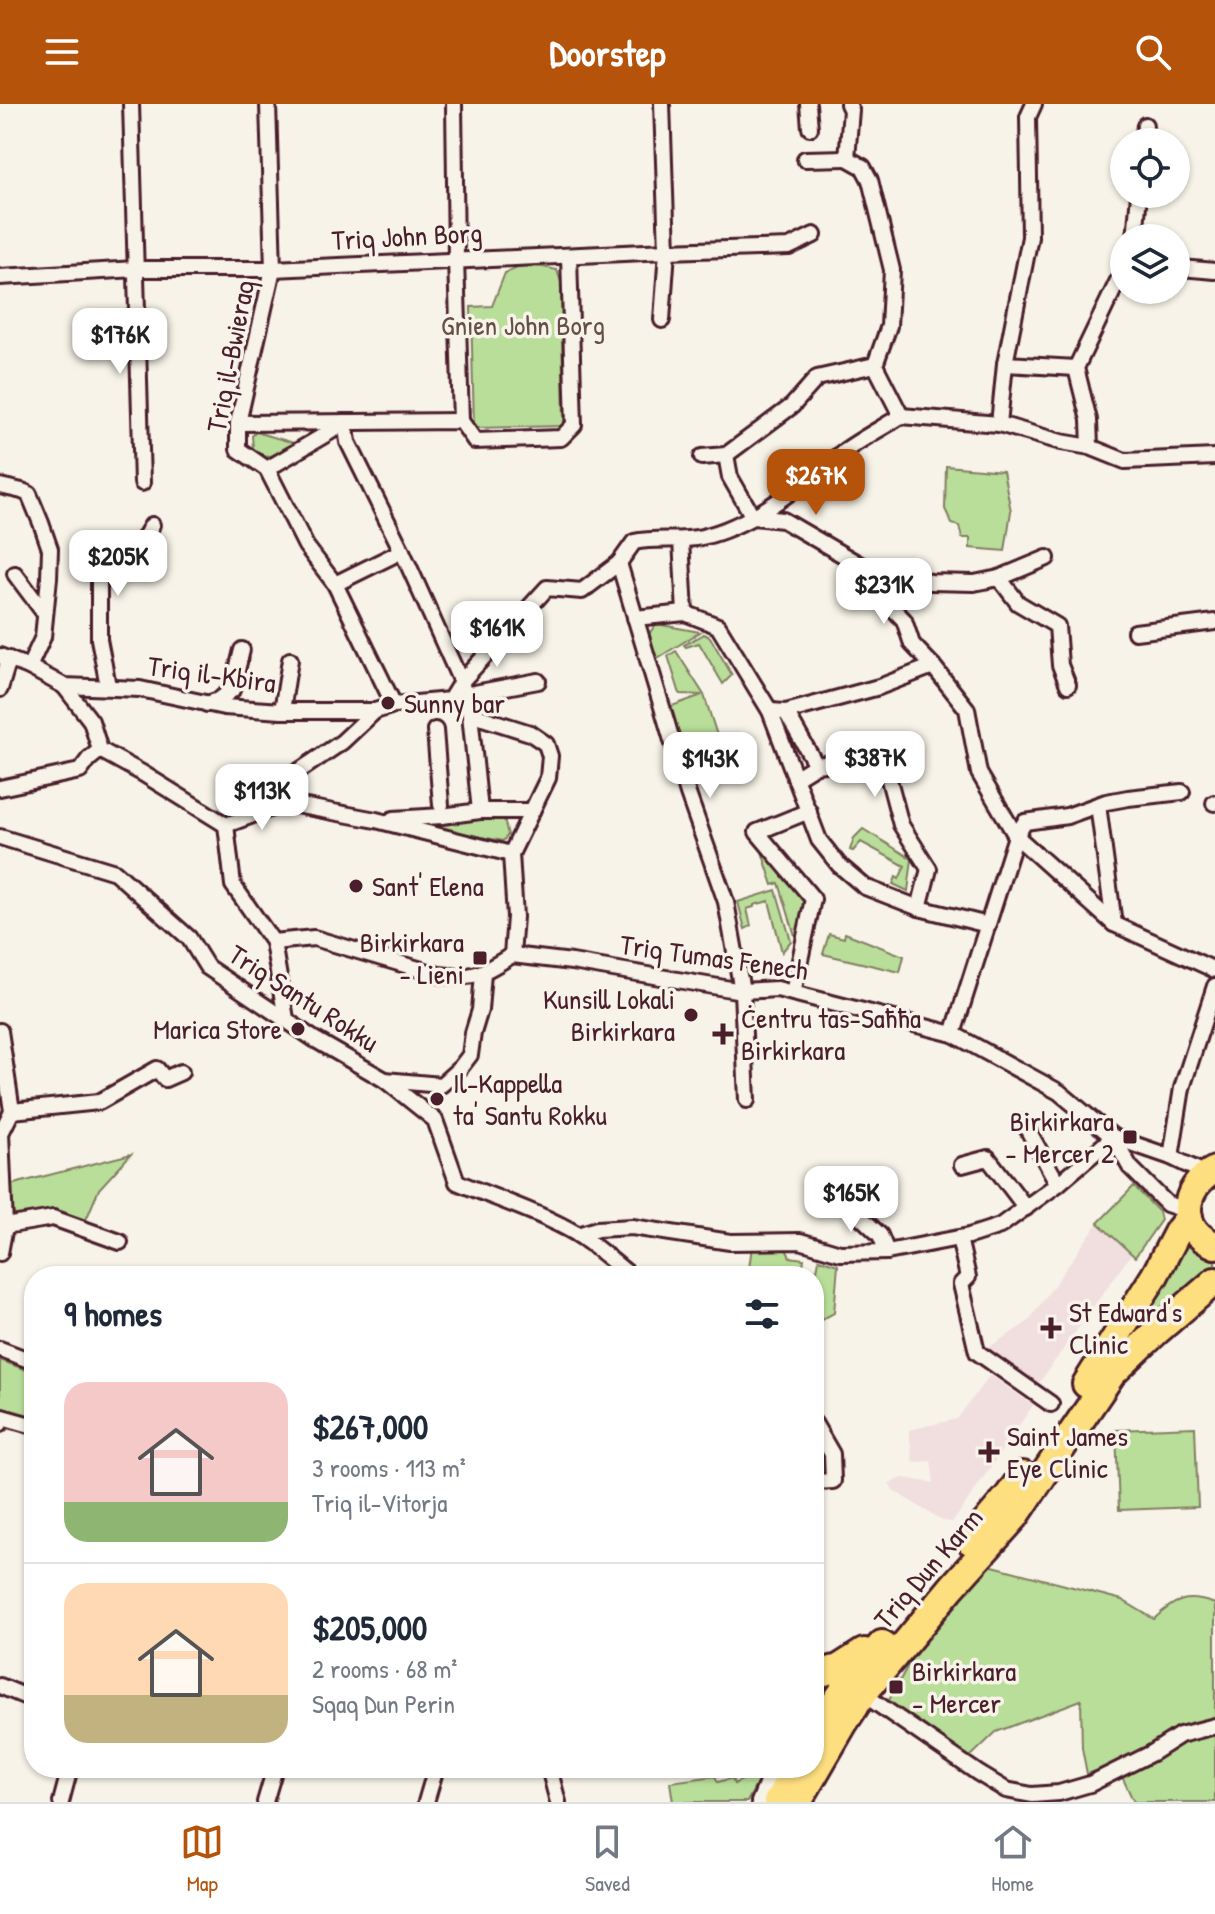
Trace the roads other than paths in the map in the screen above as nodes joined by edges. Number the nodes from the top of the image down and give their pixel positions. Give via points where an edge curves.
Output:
1 (131, 104) edge
2 (268, 104) edge
3 (454, 104) edge
4 (662, 104) edge
5 (808, 104) edge
6 (848, 104) edge
7 (1034, 104) edge
8 (1145, 125) dead end
9 (810, 128) dead end
10 (1145, 128) edge
11 (847, 158) junction
12 (805, 159) dead end
13 (814, 235) dead end
14 (667, 251) junction
15 (569, 256) junction
16 (456, 259) junction
17 (136, 269) junction
18 (273, 269) junction
19 (1190, 269) edge
20 (1215, 271) edge
21 (0, 277) edge
22 (1110, 297) edge
23 (662, 320) dead end
24 (1005, 364) junction
25 (875, 365) junction
26 (1076, 368) junction
27 (901, 416) junction
28 (461, 421) junction
29 (345, 422) junction
30 (238, 423) junction
31 (999, 424) junction
32 (1090, 447) junction
33 (726, 455) junction
34 (702, 457) dead end
35 (1215, 457) edge
36 (267, 469) junction
37 (142, 483) dead end
38 (0, 486) edge
39 (753, 517) junction
40 (152, 525) dead end
41 (681, 540) junction
42 (402, 551) junction
43 (1047, 558) dead end
44 (619, 563) junction
45 (862, 566) junction
46 (15, 574) dead end
47 (999, 578) junction
48 (335, 584) junction
49 (685, 613) junction
50 (45, 614) junction
51 (635, 618) junction
52 (1215, 622) edge
53 (1135, 632) dead end
54 (242, 650) dead end
55 (5, 658) edge
56 (290, 660) dead end
57 (933, 666) junction
58 (29, 667) junction
59 (538, 681) dead end
60 (1068, 685) dead end
61 (64, 686) junction
62 (108, 686) junction
63 (0, 689) edge
64 (463, 689) junction
65 (207, 704) junction
66 (394, 705) junction
67 (282, 711) junction
68 (375, 711) junction
69 (770, 711) junction
70 (786, 712) junction
71 (470, 714) junction
72 (435, 730) tunnel mouth
73 (100, 750) junction
74 (816, 765) junction
75 (795, 778) junction
76 (0, 788) edge
77 (1182, 792) dead end
78 (285, 803) junction
79 (441, 805) dead end
80 (1098, 805) junction
81 (480, 811) junction
82 (532, 811) junction
83 (809, 811) junction
84 (376, 820) junction
85 (226, 825) junction
86 (1016, 836) junction
87 (0, 837) edge
88 (511, 854) junction
89 (919, 908) junction
90 (1114, 924) junction
91 (988, 925) junction
92 (273, 942) junction
93 (512, 955) junction
94 (1215, 970) edge
95 (483, 973) junction
96 (1215, 986) edge
97 (742, 991) junction
98 (793, 993) junction
99 (286, 1019) junction
100 (953, 1034) junction
101 (1, 1038) edge
102 (181, 1072) dead end
103 (385, 1080) junction
104 (747, 1100) dead end
105 (12, 1111) junction
106 (1024, 1123) dead end
107 (1113, 1137) junction
108 (1171, 1157) junction
109 (962, 1165) dead end
110 (1213, 1171) edge
111 (1058, 1184) junction
112 (849, 1206) dead end
113 (1026, 1208) junction
114 (1189, 1214) junction
115 (5, 1226) junction
116 (578, 1235) junction
117 (959, 1238) junction
118 (120, 1242) dead end
119 (1215, 1245) edge
120 (887, 1252) junction
121 (0, 1253) edge
122 (618, 1266) edge
123 (1215, 1281) edge
124 (0, 1349) edge
125 (24, 1358) edge
126 (1051, 1404) dead end
127 (1, 1420) edge
128 (24, 1424) edge
129 (824, 1440) edge
130 (824, 1481) edge
131 (890, 1635) junction
132 (824, 1672) edge
133 (0, 1686) edge
134 (863, 1694) junction
135 (24, 1696) edge
136 (824, 1718) edge
137 (1215, 1726) edge
138 (824, 1752) edge
139 (67, 1778) edge
140 (272, 1778) edge
141 (433, 1778) edge
142 (552, 1778) edge
143 (769, 1778) edge
144 (785, 1778) edge
145 (794, 1778) edge
146 (807, 1778) edge
147 (791, 1801) edge
148 (61, 1802) edge
149 (265, 1802) edge
150 (426, 1802) edge
151 (558, 1802) edge
152 (759, 1802) edge

1 - 17 street
2 - 18 street, Triq il-Bwieraq
3 - 16 street
4 - 14 street
5 - 9 street
6 - 11 street
7 - 24 street via 1028,117 1030,237
8 - 10 street
11 - 12 street
11 - 25 street via 863,167 870,180 892,270 889,326
13 - 14 street, Triq John Borg via 789,247
14 - 15 street, Triq John Borg
14 - 23 street
15 - 16 street, Triq John Borg
15 - 28 street via 574,425 561,438 475,441
16 - 18 street, Triq John Borg
16 - 28 street
17 - 18 street, Triq John Borg
17 - 21 street, Triq John Borg
17 - 37 street
18 - 30 street, Triq il-Bwieraq
19 - 20 street
22 - 26 street
24 - 26 street
24 - 31 street
25 - 27 street
25 - 33 street via 817,378 792,406
26 - 32 street
27 - 31 street
27 - 39 street
28 - 29 street
29 - 30 street
29 - 36 street
29 - 42 street via 348,442
30 - 36 street, Triq il-Bwieraq via 238,449
31 - 32 street
32 - 35 street via 1125,461
33 - 34 street
33 - 39 street via 730,477
36 - 48 street, Triq il-Bwieraq via 306,546
38 - 50 street via 29,494 41,523 50,549
39 - 41 street
39 - 45 street via 783,520
40 - 62 street via 134,555 99,579 99,639
41 - 44 street via 634,542
41 - 49 street
42 - 48 street
42 - 64 street
43 - 47 street
44 - 51 street
44 - 64 street via 582,591 547,588
45 - 47 street via 931,582
45 - 57 street via 872,587 904,620 912,644
46 - 50 street
47 - 60 street via 1018,603 1057,626 1060,665
48 - 66 street, Triq il-Bwieraq
49 - 51 street
49 - 69 street via 718,626
50 - 58 street via 43,637
51 - 97 street via 726,902
52 - 53 street
54 - 65 street via 232,690
55 - 58 street, Triq il-Kbira
55 - 63 street
56 - 67 street
57 - 70 street
57 - 86 street via 967,709 979,773
58 - 61 street, Triq il-Kbira
59 - 64 street
61 - 62 street, Triq il-Kbira
61 - 73 street via 91,721
62 - 65 street, Triq il-Kbira
64 - 66 street, Triq il-Kbira via 450,700
64 - 71 street
65 - 67 street, Triq il-Kbira
66 - 68 street, Triq il-Kbira
67 - 68 street, Triq il-Kbira
68 - 78 street via 342,742 296,773
69 - 70 street
69 - 75 street
70 - 74 street
71 - 81 street
71 - 82 street via 530,733 546,744 548,778
72 - 79 street
73 - 76 street via 80,771
73 - 85 street
74 - 75 street
74 - 89 street via 883,757 901,825 929,869
75 - 83 street
77 - 80 street
78 - 84 street
78 - 85 street
80 - 86 street via 1025,822
80 - 90 street
81 - 82 street
81 - 84 street
82 - 88 street
83 - 89 street via 819,840 839,865 865,887
83 - 98 street via 757,832 813,899
84 - 88 street
85 - 92 street via 233,885
86 - 90 street
86 - 91 street
87 - 99 street, Triq Santu Rokku via 115,872 189,938 207,967
88 - 93 street
89 - 91 street
90 - 94 street
91 - 100 street
92 - 95 street via 314,938 439,975
92 - 99 street
93 - 95 street
93 - 97 street, Triq Tumas Fenech
95 - 103 street via 470,1055 460,1068 441,1085
96 - 108 street via 1182,1088
97 - 98 street, Triq Tumas Fenech
97 - 104 street
98 - 100 street, Triq Tumas Fenech
99 - 103 street, Triq Santu Rokku
100 - 107 street, Triq Tumas Fenech via 1059,1092
101 - 105 street
102 - 105 street via 165,1079 157,1069 99,1102
103 - 116 street, Triq Santu Rokku via 435,1120 457,1182
105 - 115 street via 1,1133
106 - 111 street
107 - 108 street, Triq Tumas Fenech
107 - 111 street
107 - 114 street, Triq Tumas Fenech via 1130,1167 1167,1204
108 - 110 street, Triq Tumas Fenech
109 - 113 street via 988,1158
110 - 114 highway, Triq Dun Karm via 1196,1184
111 - 113 street
112 - 120 street via 880,1235
113 - 117 street via 1000,1226
114 - 119 highway via 1200,1236
114 - 131 highway, Triq Dun Karm via 1099,1365 1009,1495
115 - 118 street via 53,1218
115 - 121 street
116 - 120 street via 632,1227 730,1242 800,1241 840,1253
116 - 122 street, Triq Santu Rokku
117 - 120 street
117 - 126 street via 968,1277 961,1284 977,1352
123 - 134 highway, Triq Dun Karm via 1112,1374 1015,1517
124 - 125 street
127 - 128 street
129 - 130 street via 832,1454 833,1481
131 - 132 highway
131 - 136 highway, Triq Dun Karm
133 - 135 street
134 - 137 street via 1006,1790 1032,1795 1090,1784 1180,1735
134 - 138 highway, Triq Dun Karm
139 - 148 street
140 - 149 street
141 - 150 street
142 - 151 street
143 - 152 street
144 - 147 highway
145 - 147 highway
146 - 147 highway, Triq Dun Karm

